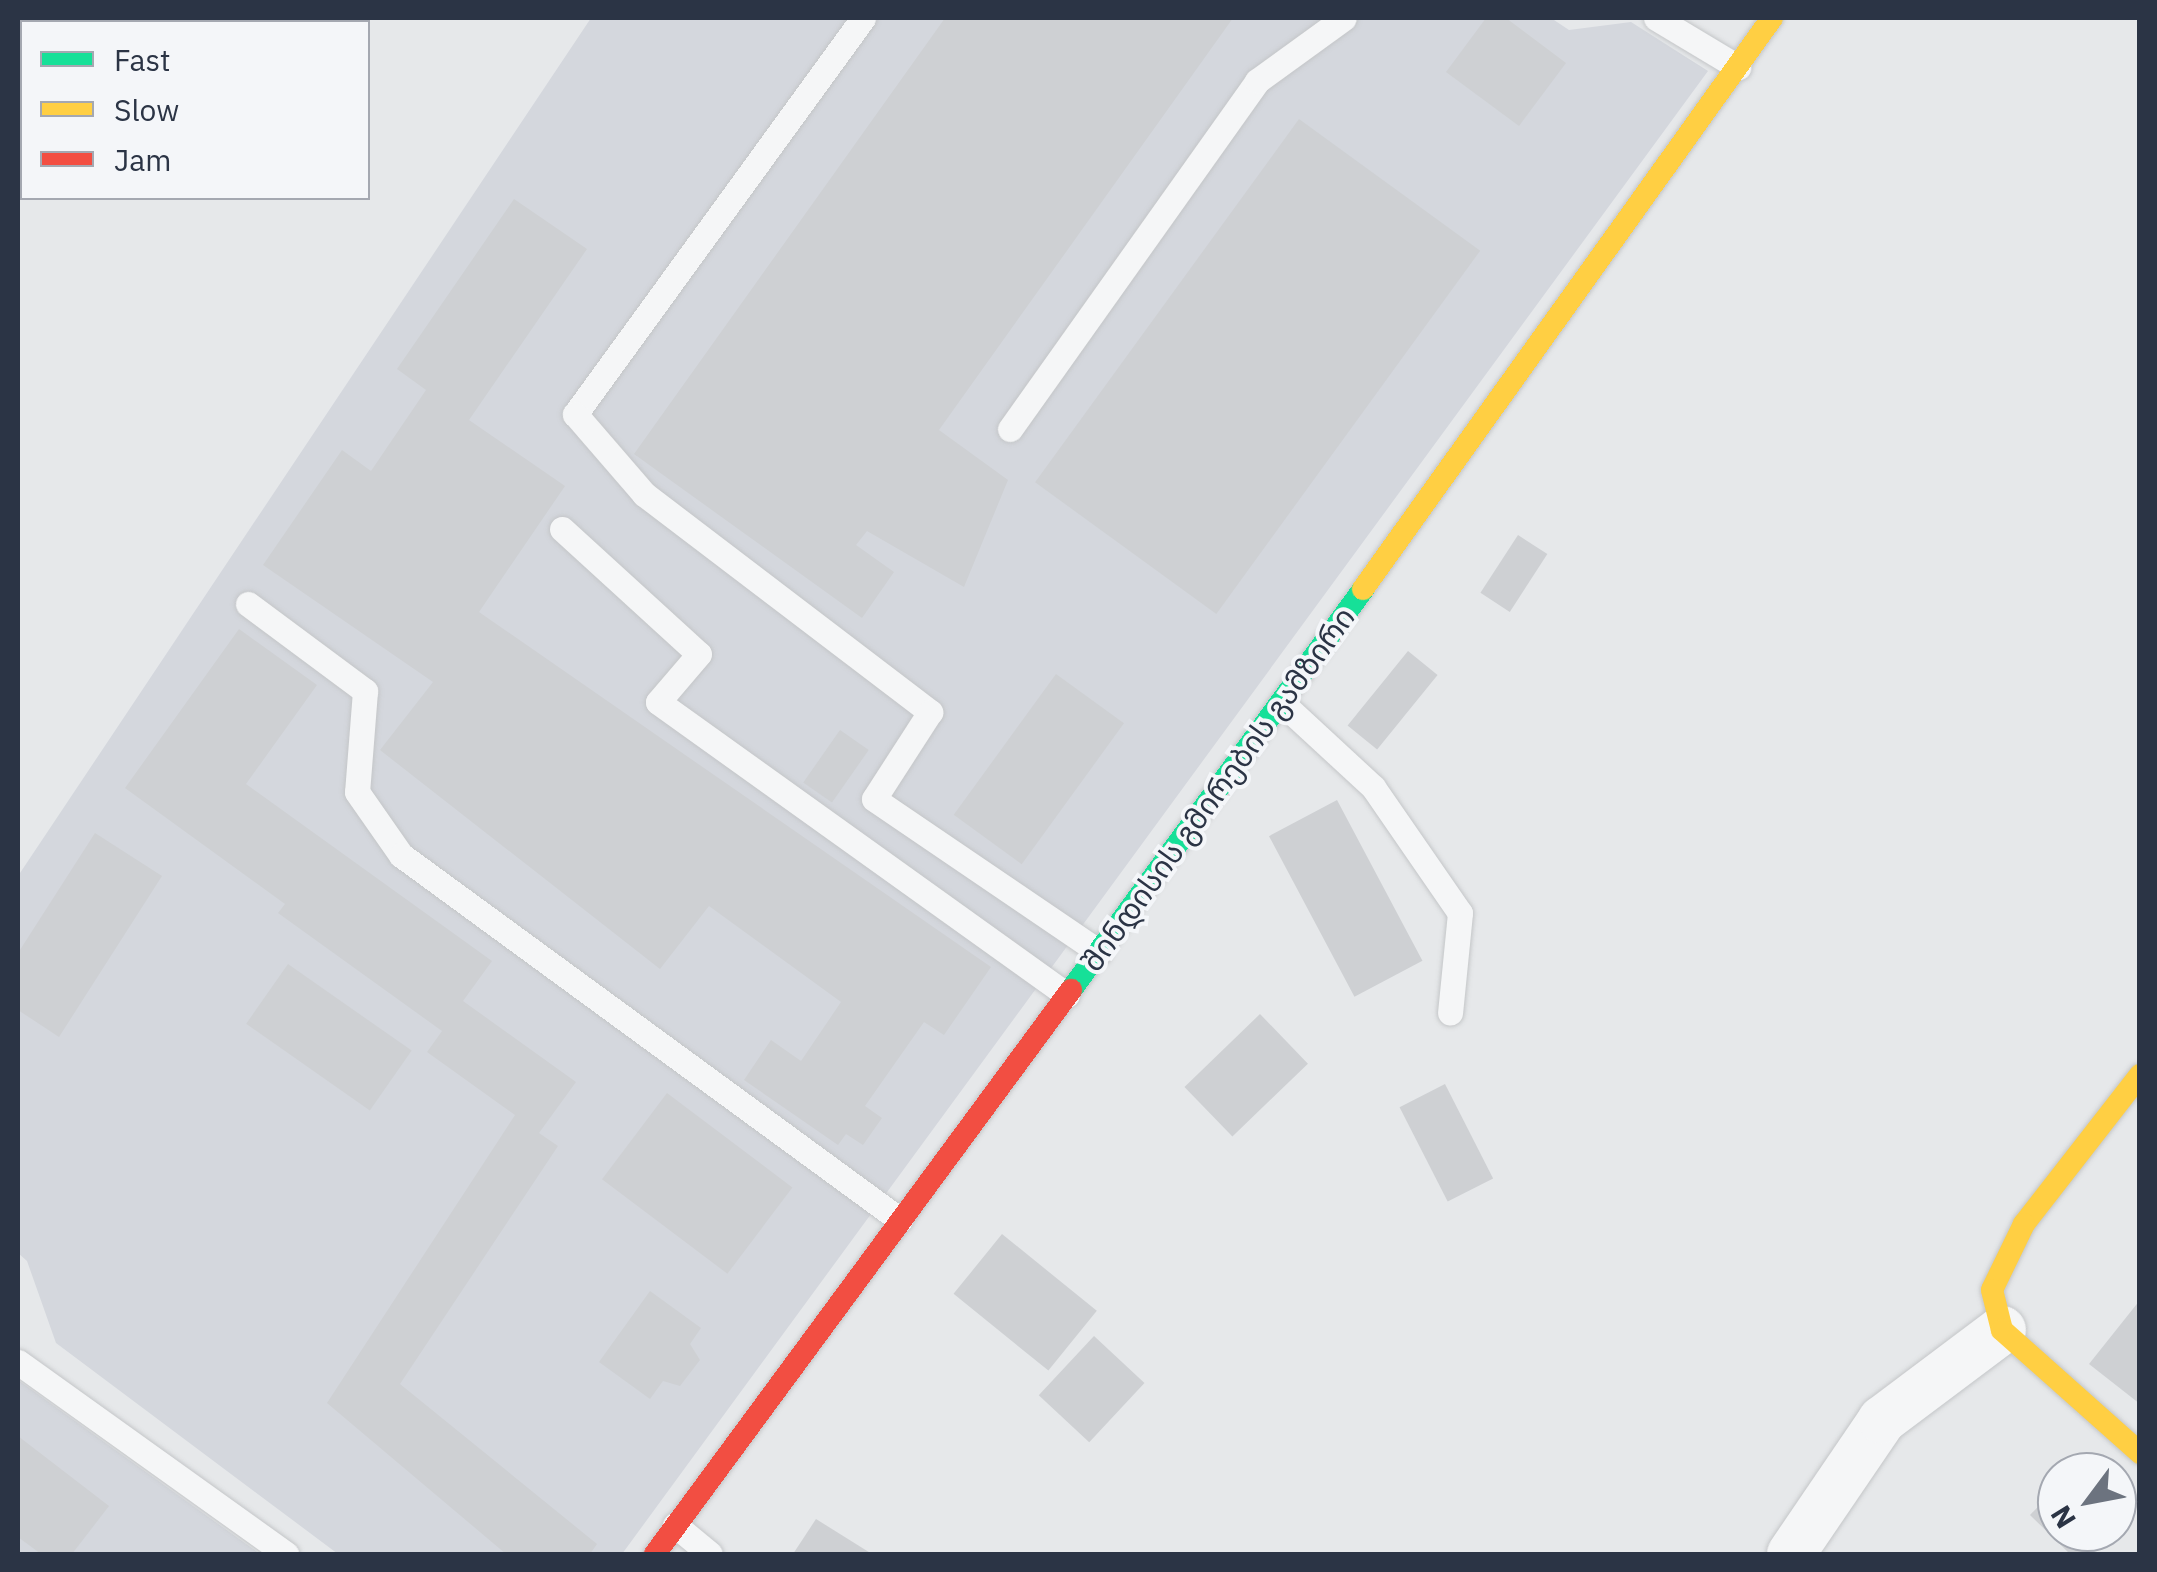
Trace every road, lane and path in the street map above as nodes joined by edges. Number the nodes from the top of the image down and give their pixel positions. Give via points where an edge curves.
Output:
1 (863, 18) edge
2 (1344, 18) edge
3 (1656, 18) edge
4 (1772, 18) edge
5 (1738, 67) junction
6 (1010, 429) dead end
7 (562, 529) dead end
8 (248, 604) dead end
9 (1282, 702) junction
10 (1099, 952) junction
11 (1067, 995) junction
12 (1450, 1013) dead end
13 (2140, 1075) edge
14 (900, 1220) junction
15 (2002, 1330) junction
16 (18, 1362) edge
17 (2140, 1453) edge
18 (676, 1526) junction
19 (286, 1554) edge
20 (654, 1554) edge
21 (710, 1554) edge
22 (1791, 1554) edge

1 - 10 lane via 575,414 644,494 930,712 874,799
2 - 6 lane via 1256,81
3 - 5 lane
4 - 5 main road, შინდისის გმირების გამზირი
5 - 9 main road, შინდისის გმირების გამზირი
7 - 11 lane via 698,654 658,702
8 - 14 lane via 365,691 358,792 401,855
9 - 10 main road, შინდისის გმირების გამზირი
9 - 12 lane via 1373,787 1460,914
10 - 11 main road, შინდისის გმირების გამზირი
11 - 14 main road, შინდისის გმირების გამზირი
13 - 15 main road via 2024,1224 1992,1290
14 - 18 main road, შინდისის გმირების გამზირი
15 - 17 main road
15 - 22 street via 1882,1420
16 - 19 lane
18 - 20 main road, შინდისის გმირების გამზირი
18 - 21 lane

